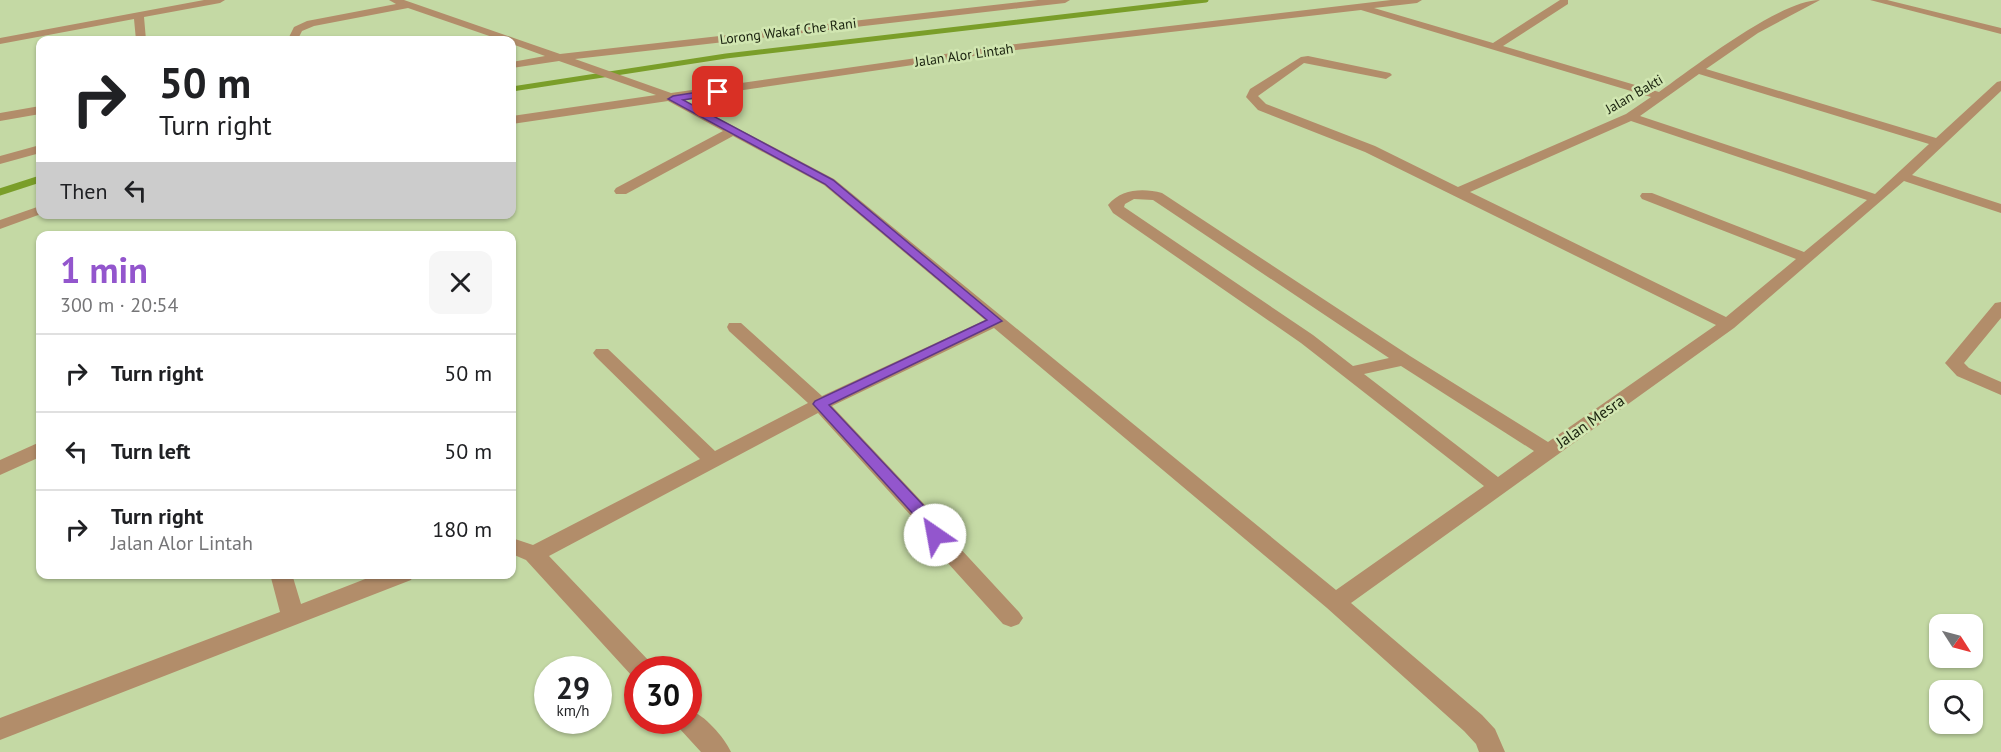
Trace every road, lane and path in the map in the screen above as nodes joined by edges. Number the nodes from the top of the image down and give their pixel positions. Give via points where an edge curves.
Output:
1 (220, 0) edge
2 (394, 0) edge
3 (1065, 0) edge
4 (1417, 0) edge
5 (1815, 0) edge
6 (1875, 0) edge
7 (1564, 3) dead end
8 (410, 5) junction
9 (1358, 7) junction
10 (139, 16) junction
11 (2001, 31) edge
12 (141, 36) edge
13 (294, 36) edge
14 (500, 36) edge
15 (0, 41) edge
16 (516, 42) edge
17 (1494, 47) junction
18 (561, 57) junction
19 (516, 64) edge
20 (1700, 71) junction
21 (1386, 75) dead end
22 (2001, 85) edge
23 (666, 95) junction
24 (1661, 96) junction
25 (36, 111) edge
26 (0, 117) edge
27 (1630, 117) junction
28 (516, 119) edge
29 (732, 131) junction
30 (1938, 144) junction
31 (36, 150) edge
32 (0, 160) edge
33 (1902, 176) junction
34 (621, 191) dead end
35 (1456, 193) junction
36 (1647, 196) dead end
37 (1877, 199) junction
38 (2001, 209) edge
39 (36, 212) edge
40 (0, 225) edge
41 (1806, 258) junction
42 (2001, 307) edge
43 (996, 321) junction
44 (1728, 324) junction
45 (735, 327) dead end
46 (1994, 328) edge
47 (602, 353) dead end
48 (1404, 360) junction
49 (1349, 372) junction
50 (2001, 390) edge
51 (820, 404) junction
52 (36, 451) edge
53 (1548, 451) junction
54 (713, 460) junction
55 (0, 468) edge
56 (1498, 487) junction
57 (516, 547) edge
58 (534, 554) junction
59 (282, 579) edge
60 (390, 579) edge
61 (1335, 602) junction
62 (293, 617) junction
63 (1011, 618) dead end
64 (629, 656) edge
65 (0, 729) edge
66 (701, 734) edge
67 (718, 752) edge
68 (1492, 752) edge

1 - 10 street
2 - 8 street
3 - 18 street, Lorong Wakaf Che Rani
4 - 9 street, Jalan Alor Lintah
5 - 20 street, Jalan Bakti via 1754,31
6 - 11 street
7 - 17 street
8 - 13 street via 311,23 298,29
8 - 14 street
9 - 17 street
9 - 23 street, Jalan Alor Lintah via 1008,48
10 - 12 street
10 - 15 street
16 - 18 street
17 - 24 street
18 - 19 street, Lorong Wakaf Che Rani
18 - 23 street
20 - 24 street, Jalan Bakti
20 - 30 street
21 - 35 street via 1315,59 1301,60 1252,97 1262,107 1370,149
22 - 30 street, Jalan Mesra via 1986,105
23 - 28 street, Jalan Alor Lintah
23 - 29 street
24 - 27 street, Jalan Bakti
25 - 26 street
27 - 35 street, Jalan Bakti
27 - 37 street
29 - 34 street
29 - 43 street via 829,182
30 - 33 street, Jalan Mesra
31 - 32 street
33 - 37 street, Jalan Mesra
33 - 38 street
35 - 44 street
36 - 41 street
37 - 41 street, Jalan Mesra
39 - 40 street
41 - 44 street, Jalan Mesra
42 - 46 street
43 - 51 street
43 - 61 street
44 - 53 street, Jalan Mesra
45 - 51 street
46 - 50 street via 1954,363 1962,372
47 - 54 street
48 - 49 street
48 - 49 street via 1157,196 1134,195 1115,205
48 - 53 street
49 - 56 street
51 - 54 street
51 - 63 street via 933,526 935,535
52 - 55 street
53 - 56 street, Jalan Mesra
54 - 58 street
56 - 61 street, Jalan Mesra
57 - 58 street
58 - 64 street
59 - 62 street
60 - 62 street
61 - 68 street via 1473,723 1486,737
62 - 65 street
66 - 67 street

